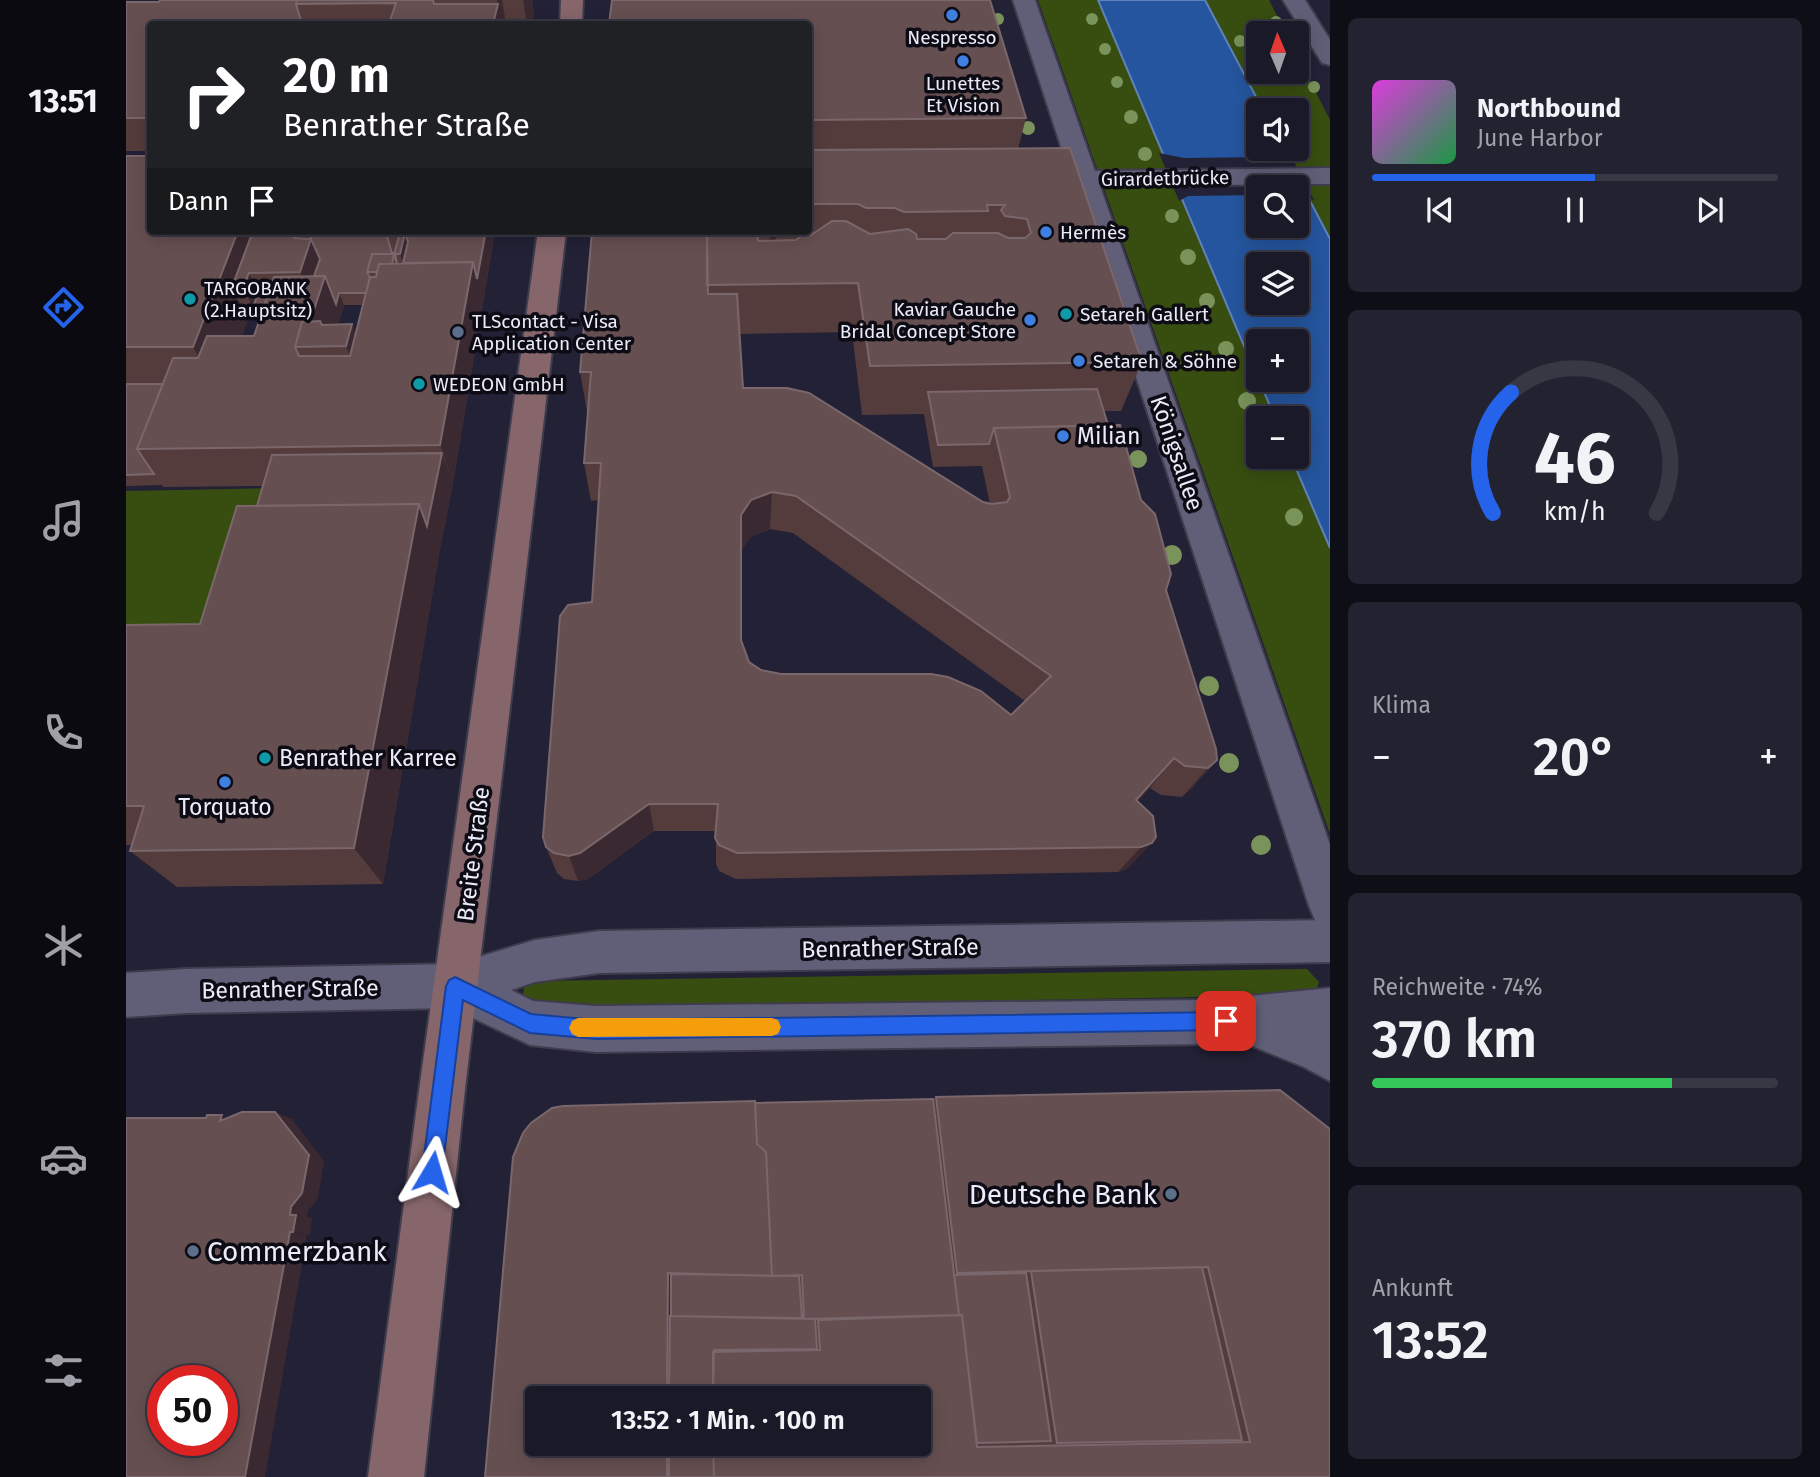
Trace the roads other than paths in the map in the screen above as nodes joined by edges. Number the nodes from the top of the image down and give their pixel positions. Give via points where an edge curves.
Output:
1 (572, 0) edge
2 (1024, 0) edge
3 (1294, 0) edge
4 (570, 21) edge
5 (1330, 58) edge
6 (1325, 176) edge
7 (1032, 179) edge
8 (1085, 179) junction
9 (551, 235) edge
10 (1330, 906) edge
11 (1330, 941) edge
12 (455, 986) junction
13 (126, 995) edge
14 (1330, 1010) edge
15 (1242, 1020) junction
16 (1330, 1058) edge
17 (396, 1477) edge

1 - 4 main road
2 - 8 street, Königsallee
3 - 5 street
6 - 8 street, Girardetbrücke
7 - 8 street, Girardetbrücke
8 - 10 street, Königsallee
9 - 12 main road, Breite Straße
11 - 12 street, Benrather Straße via 599,952 535,961
12 - 13 street, Benrather Straße
12 - 15 street, Benrather Straße via 530,1023 596,1029
12 - 17 main road, Breite Straße
14 - 15 street, Benrather Straße
15 - 16 street

